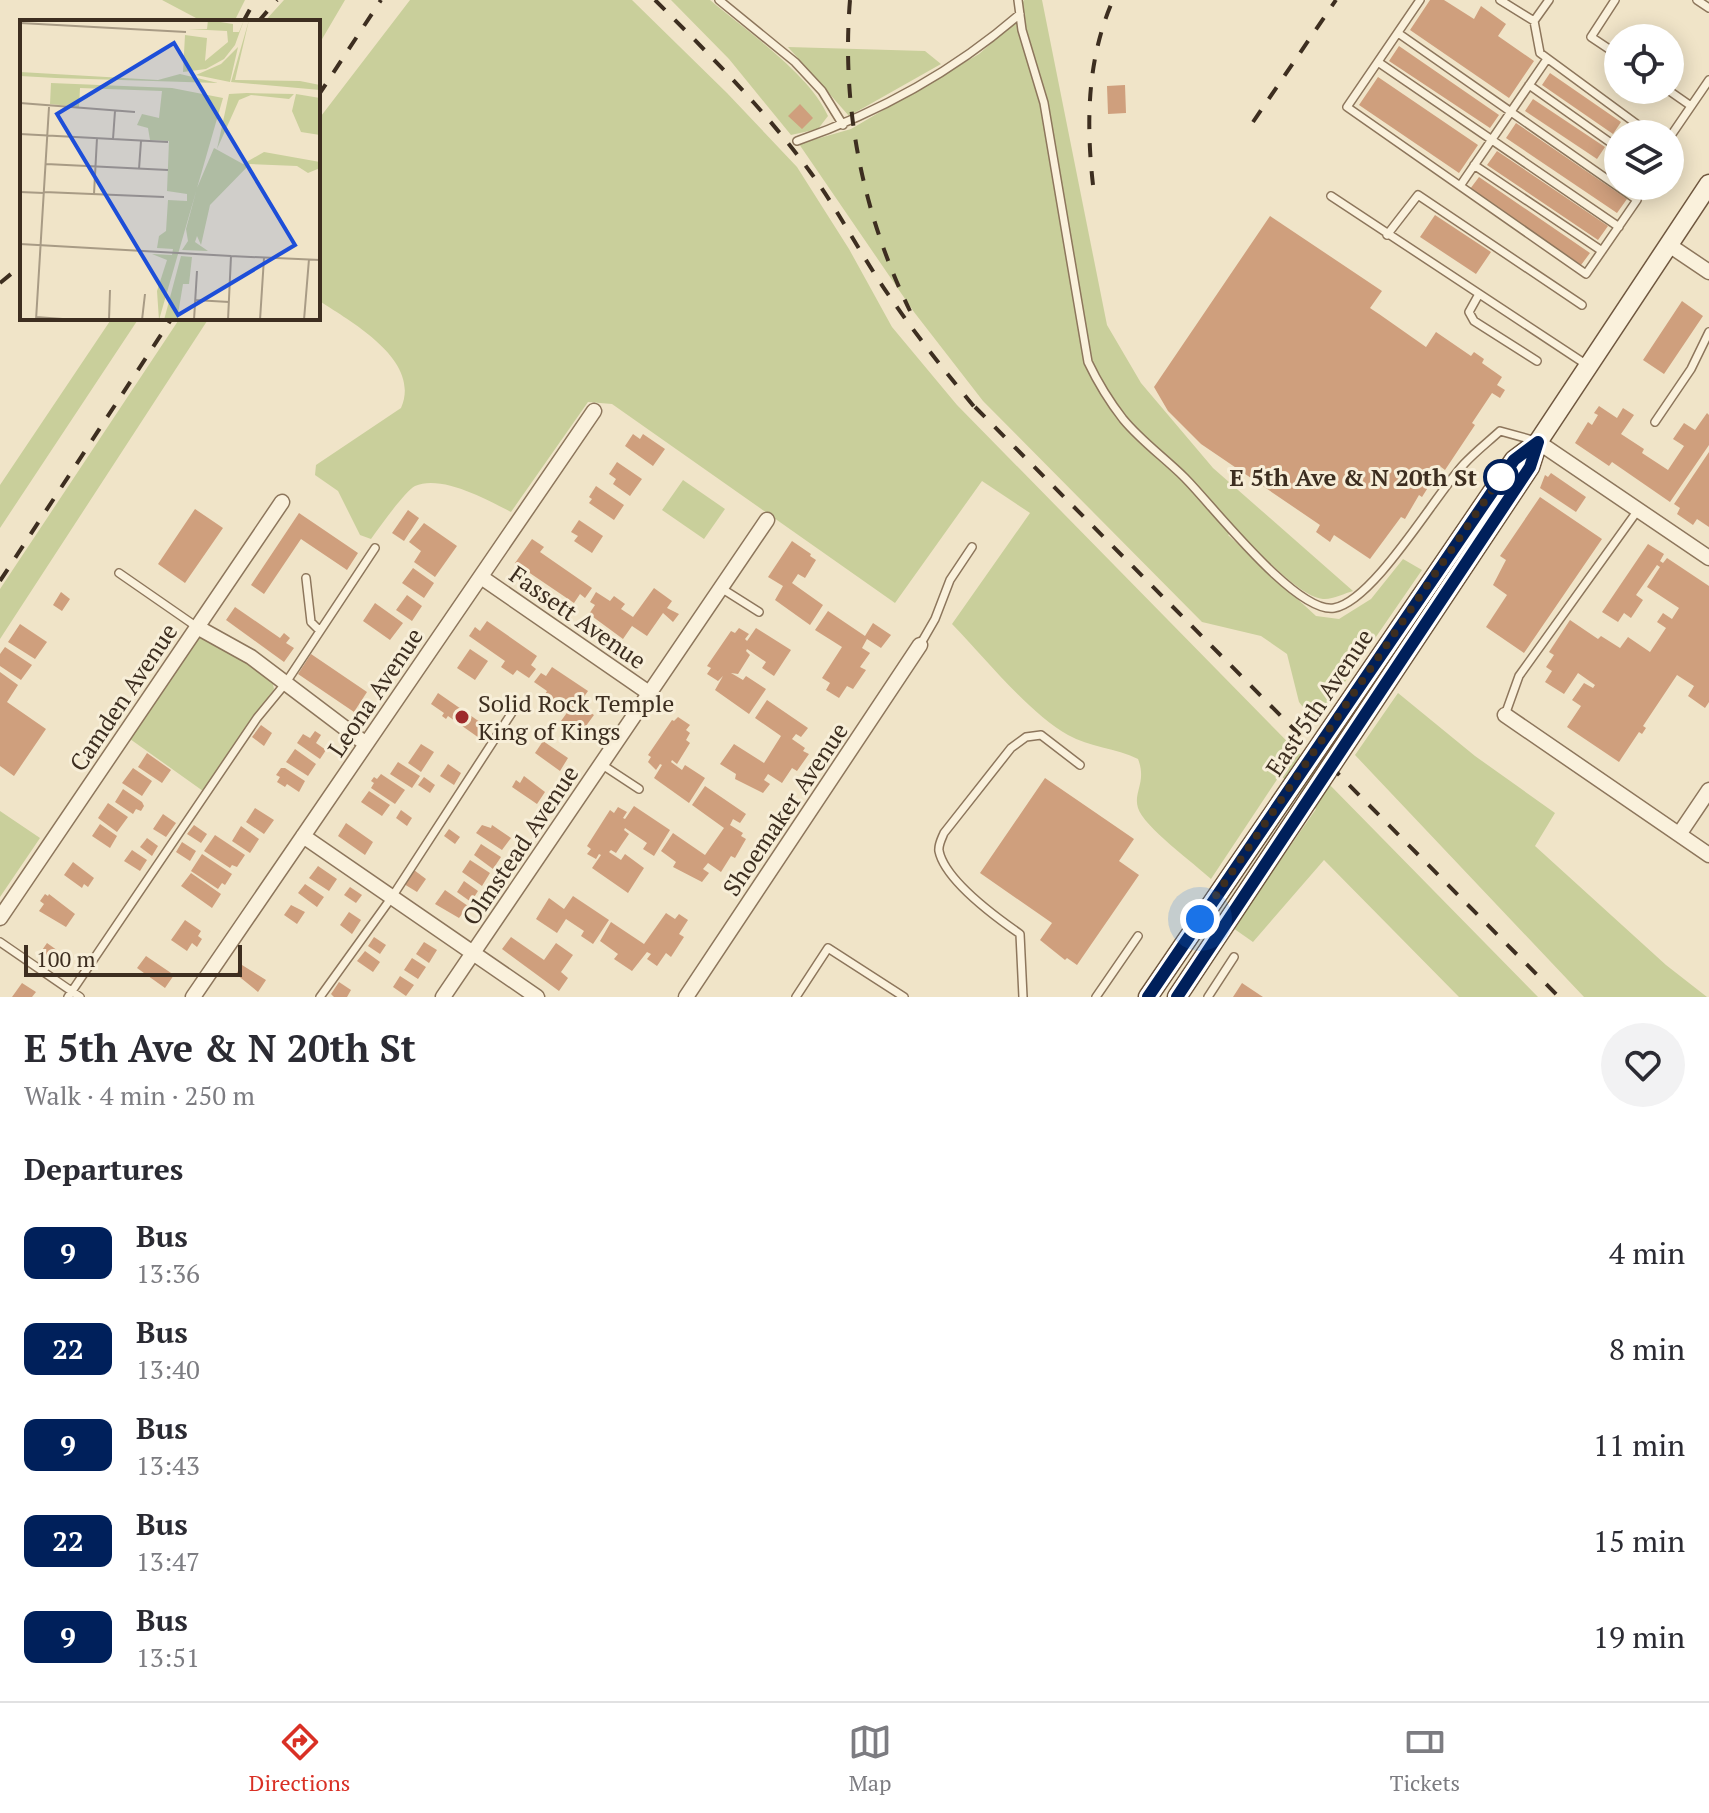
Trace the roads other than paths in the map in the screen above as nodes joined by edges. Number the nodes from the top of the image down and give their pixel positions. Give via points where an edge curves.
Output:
1 (719, 0) edge
2 (1018, 0) edge
3 (1420, 0) edge
4 (1500, 0) edge
5 (1549, 0) edge
6 (1615, 0) edge
7 (1697, 0) edge
8 (1709, 8) edge
9 (1020, 14) junction
10 (1534, 21) junction
11 (1398, 33) junction
12 (1604, 46) edge
13 (1547, 59) junction
14 (1378, 62) junction
15 (1709, 80) edge
16 (1529, 85) junction
17 (1684, 101) edge
18 (1691, 106) junction
19 (1511, 111) junction
20 (1631, 120) edge
21 (1682, 120) edge
22 (843, 125) junction
23 (1604, 138) edge
24 (1492, 139) junction
25 (797, 141) dead end
26 (1474, 165) junction
27 (1604, 177) edge
28 (1709, 184) edge
29 (1460, 186) junction
30 (1331, 196) dead end
31 (1637, 200) edge
32 (1619, 227) junction
33 (1387, 235) junction
34 (1669, 245) junction
35 (1602, 251) junction
36 (1709, 272) edge
37 (1479, 294) junction
38 (1582, 305) dead end
39 (1709, 332) edge
40 (1537, 361) dead end
41 (1589, 366) junction
42 (594, 411) dead end
43 (1655, 422) dead end
44 (1538, 442) junction
45 (282, 502) dead end
46 (1638, 510) junction
47 (767, 520) dead end
48 (972, 547) dead end
49 (375, 548) dead end
50 (1709, 558) edge
51 (119, 573) dead end
52 (481, 577) junction
53 (306, 578) dead end
54 (721, 588) junction
55 (759, 612) dead end
56 (197, 627) junction
57 (320, 631) junction
58 (920, 645) joint
59 (285, 684) junction
60 (649, 693) junction
61 (513, 711) dead end
62 (1505, 715) joint
63 (366, 744) junction
64 (601, 764) junction
65 (1080, 765) dead end
66 (639, 789) dead end
67 (1709, 790) edge
68 (1680, 833) junction
69 (303, 836) junction
70 (1709, 855) edge
71 (392, 897) junction
72 (0, 918) edge
73 (1138, 936) dead end
74 (0, 942) edge
75 (473, 953) junction
76 (1234, 957) dead end
77 (70, 994) edge
78 (80, 997) edge
79 (193, 997) edge
80 (320, 997) edge
81 (443, 997) edge
82 (537, 997) edge
83 (686, 997) edge
84 (796, 997) edge
85 (904, 997) edge
86 (1023, 997) edge
87 (1096, 997) edge
88 (1148, 997) edge
89 (1177, 997) edge
90 (1208, 997) edge

1 - 22 lane via 795,62
2 - 9 lane
3 - 11 lane
4 - 10 lane
5 - 10 lane
6 - 12 lane via 1591,37
7 - 8 lane
9 - 22 lane via 969,57
9 - 44 lane via 1044,103 1088,362 1126,422 1272,572 1315,604 1334,608 1353,599 1417,528 1463,465 1500,431
10 - 13 lane via 1540,53
11 - 14 lane
11 - 19 lane
13 - 16 lane
13 - 20 lane
14 - 24 lane
14 - 29 lane via 1347,107
15 - 18 lane
16 - 19 lane
16 - 23 lane
17 - 18 lane
18 - 21 lane
19 - 24 lane
19 - 27 lane
22 - 25 lane
24 - 26 lane
24 - 32 lane
26 - 29 lane
26 - 35 lane
28 - 34 main road, East 5th Avenue
29 - 35 lane via 1586,274
30 - 33 lane
31 - 32 lane
32 - 35 lane
33 - 37 lane
33 - 38 lane via 1418,195
34 - 36 street
34 - 41 main road, East 5th Avenue
37 - 40 lane via 1469,312 1474,321
37 - 41 lane
39 - 43 lane
41 - 44 main road, East 5th Avenue
42 - 52 street, Leona Avenue
44 - 46 street
44 - 88 main road, East 5th Avenue via 1514,460
44 - 89 main road, East 5th Avenue via 1530,467
45 - 56 street, Camden Avenue
46 - 50 street
46 - 62 lane via 1519,676
47 - 54 street, Olmstead Avenue
48 - 58 lane
49 - 57 lane
51 - 56 lane
52 - 60 street, Fassett Avenue
52 - 63 street, Leona Avenue
53 - 57 lane via 311,622
54 - 55 lane
54 - 60 street, Olmstead Avenue
56 - 59 street via 251,657
56 - 72 street, Camden Avenue
57 - 59 lane
58 - 83 street, Shoemaker Avenue
59 - 63 street
59 - 77 lane
60 - 64 street, Olmstead Avenue
61 - 71 lane
62 - 68 street
63 - 69 street, Leona Avenue
64 - 66 lane
64 - 75 street, Olmstead Avenue
65 - 86 lane via 1041,735 1026,737 1011,748 939,846 954,876 984,910 1020,934
67 - 68 street
68 - 70 street
69 - 71 street
69 - 79 street, Leona Avenue
71 - 75 street
71 - 80 lane
73 - 87 lane
74 - 77 lane
75 - 81 street, Olmstead Avenue
75 - 82 street
76 - 90 lane
77 - 78 lane
84 - 85 lane via 828,948

